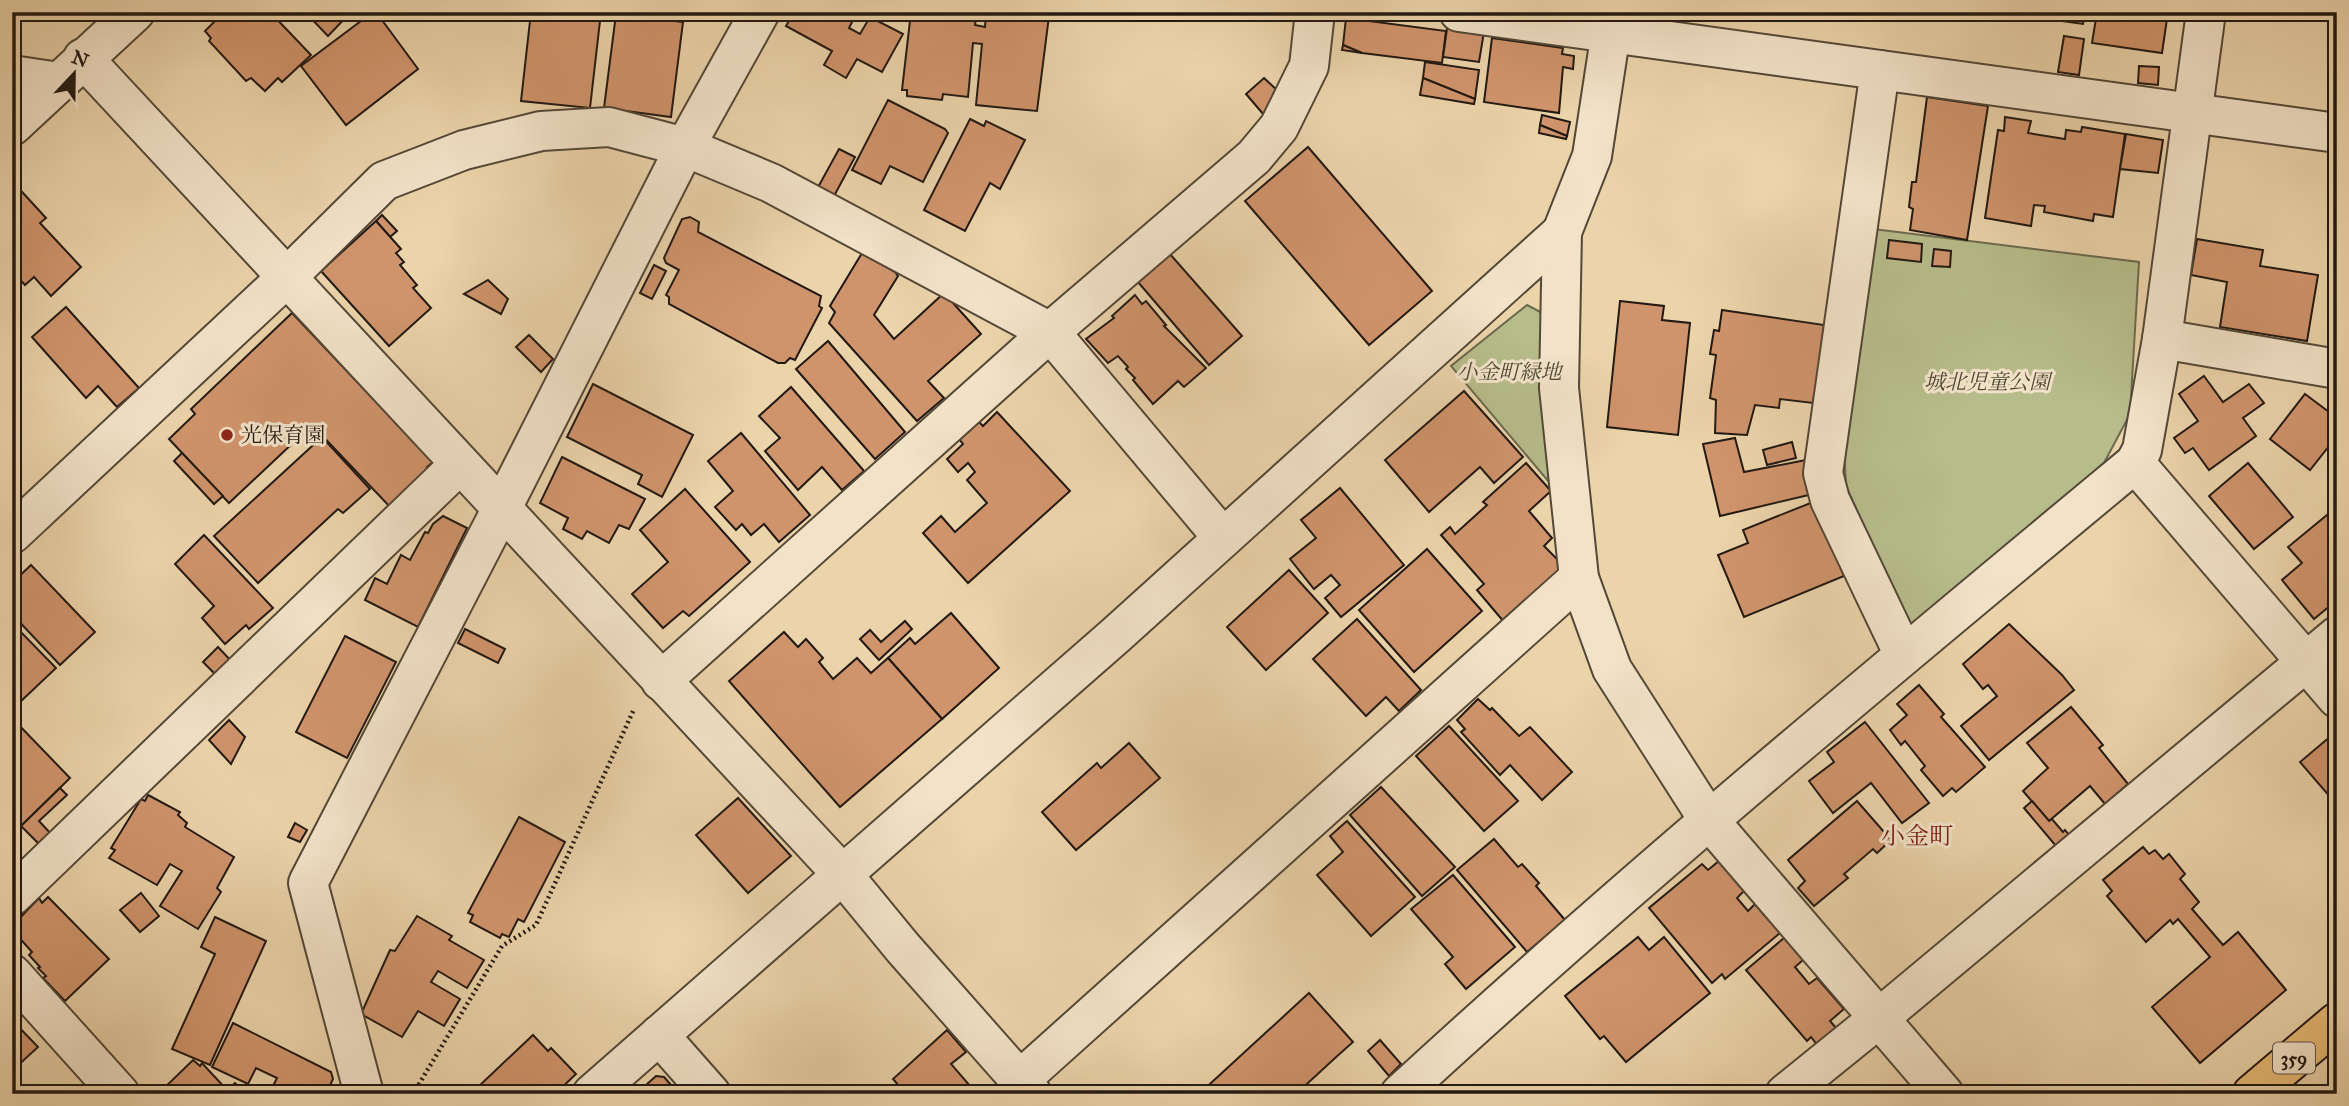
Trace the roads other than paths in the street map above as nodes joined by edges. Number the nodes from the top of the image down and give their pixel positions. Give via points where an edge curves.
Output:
1 (135, 12) edge
2 (760, 12) edge
3 (1315, 12) edge
4 (1459, 12) edge
5 (2206, 12) edge
6 (1613, 23) edge
7 (71, 70) junction
8 (1880, 70) junction
9 (12, 75) edge
10 (2192, 113) junction
11 (12, 126) edge
12 (2337, 133) edge
13 (685, 147) junction
14 (1562, 232) junction
15 (286, 278) junction
16 (1050, 332) junction
17 (2162, 339) junction
18 (2337, 369) edge
19 (2135, 463) junction
20 (459, 465) junction
21 (502, 510) junction
22 (12, 534) edge
23 (1223, 538) junction
24 (1579, 578) junction
25 (2337, 636) edge
26 (1904, 655) junction
27 (2306, 662) junction
28 (656, 675) junction
29 (2337, 698) edge
30 (1708, 819) junction
31 (843, 875) junction
32 (12, 896) edge
33 (12, 974) edge
34 (1879, 1018) junction
35 (2337, 1023) edge
36 (659, 1035) junction
37 (1026, 1087) edge
38 (120, 1094) edge
39 (364, 1094) edge
40 (592, 1094) edge
41 (711, 1094) edge
42 (1401, 1094) edge
43 (1785, 1094) edge
44 (1944, 1094) edge
45 (2252, 1094) edge

1 - 7 street
2 - 13 street
3 - 16 street via 1309,65 1279,127 1254,157
4 - 6 street
5 - 10 street
6 - 8 street
6 - 14 street via 1592,156
7 - 9 street
7 - 11 street
7 - 15 street
8 - 10 street
8 - 26 street via 1823,473 1830,500
10 - 12 street
10 - 17 street
13 - 15 street via 609,127 541,131 464,150 384,181
13 - 16 street via 771,183
13 - 21 street
14 - 23 street
14 - 24 street via 1559,388
15 - 20 street
15 - 22 street
16 - 23 street
16 - 28 street
17 - 18 street
17 - 19 street via 2142,450
19 - 26 street
19 - 27 street
20 - 21 street
20 - 32 street
21 - 28 street
21 - 39 street via 308,883
23 - 31 street
24 - 30 street via 1612,669
24 - 37 street
25 - 27 street
26 - 30 street
27 - 29 street
27 - 34 street
28 - 31 street
30 - 34 street
30 - 42 street
31 - 36 street
31 - 37 street
33 - 38 street
34 - 43 street
34 - 44 street
35 - 45 highway, 359
36 - 40 street
36 - 41 street

